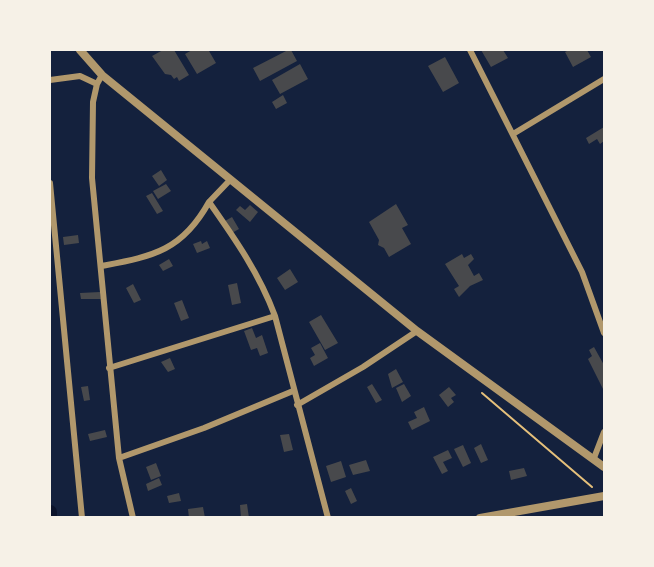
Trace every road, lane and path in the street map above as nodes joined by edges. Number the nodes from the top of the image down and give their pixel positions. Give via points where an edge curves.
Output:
1 (80, 50) edge
2 (470, 50) edge
3 (102, 75) junction
4 (604, 79) edge
5 (50, 80) edge
6 (97, 84) junction
7 (513, 134) junction
8 (230, 180) junction
9 (50, 183) edge
10 (209, 202) junction
11 (102, 266) junction
12 (274, 316) junction
13 (603, 324) edge
14 (417, 331) junction
15 (604, 333) edge
16 (109, 368) junction
17 (293, 391) junction
18 (297, 405) junction
19 (604, 432) edge
20 (118, 458) junction
21 (594, 458) junction
22 (604, 467) edge
23 (604, 496) edge
24 (82, 518) edge
25 (133, 518) edge
26 (328, 518) edge
27 (480, 518) edge

1 - 3 street
2 - 7 street
3 - 6 street
3 - 8 street
4 - 7 street
5 - 6 street via 80,76
6 - 11 street via 93,102 92,178
7 - 13 street via 582,272
8 - 10 street
8 - 14 street
9 - 24 street
10 - 11 street via 196,225 164,249 144,258
10 - 12 street via 252,263
11 - 16 street
12 - 16 street
12 - 17 street
13 - 15 street
14 - 18 street
14 - 21 street
16 - 20 street
17 - 18 street
17 - 20 street
18 - 26 street
19 - 21 street
20 - 25 street
21 - 22 street
23 - 27 street

